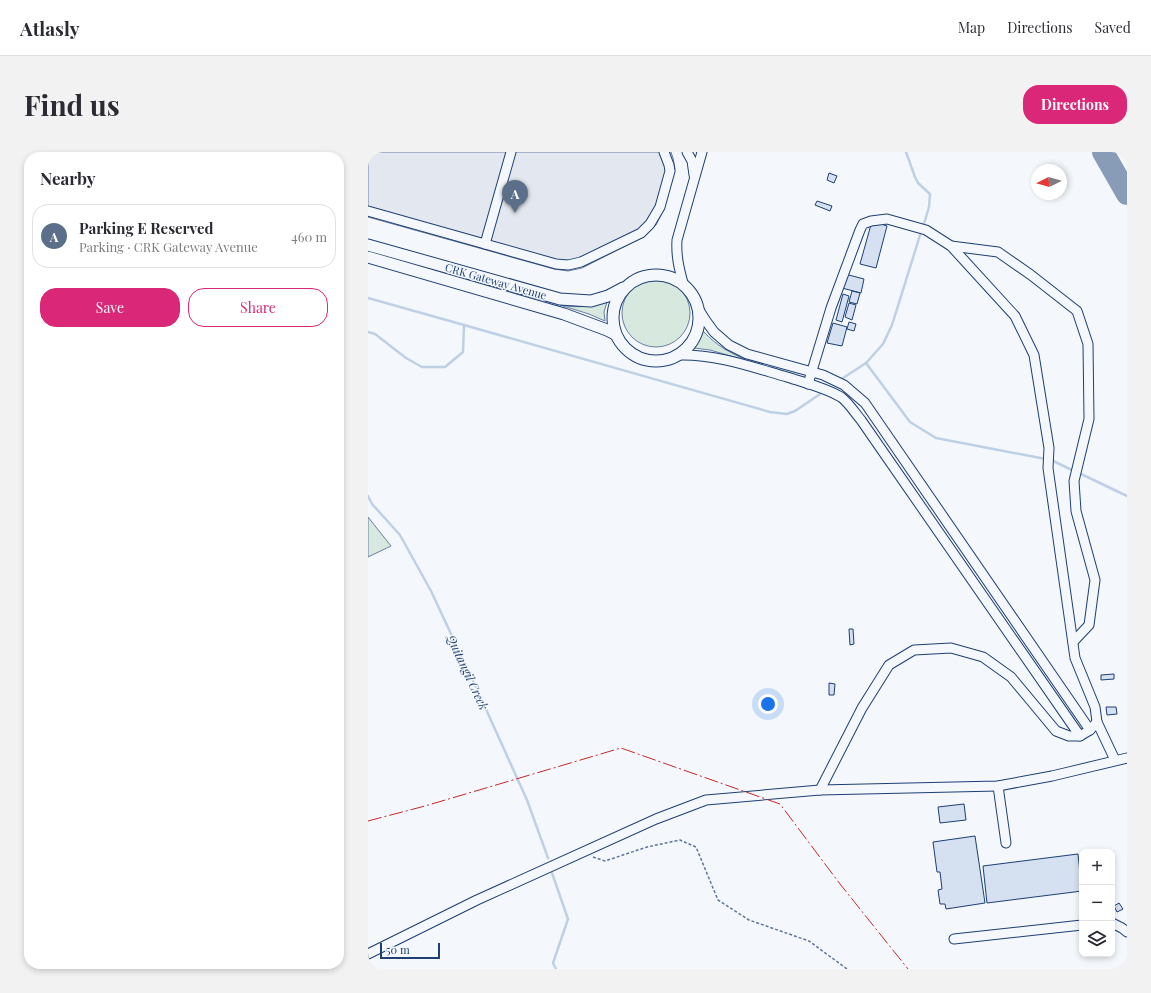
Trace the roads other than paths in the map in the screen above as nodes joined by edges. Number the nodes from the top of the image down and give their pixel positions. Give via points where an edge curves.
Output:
1 (511, 152) edge
2 (664, 152) edge
3 (687, 152) edge
4 (702, 152) edge
5 (694, 179) junction
6 (368, 211) edge
7 (485, 244) junction
8 (368, 245) edge
9 (951, 246) junction
10 (368, 257) edge
11 (683, 283) junction
12 (624, 288) junction
13 (699, 310) junction
14 (615, 334) junction
15 (679, 354) junction
16 (811, 372) junction
17 (808, 384) junction
18 (1073, 642) junction
19 (1097, 722) junction
20 (1090, 730) junction
21 (1080, 736) junction
22 (1127, 758) edge
23 (1115, 760) junction
24 (998, 786) junction
25 (820, 790) junction
26 (1006, 843) dead end
27 (1115, 924) edge
28 (1079, 925) edge
29 (1127, 932) edge
30 (954, 939) dead end
31 (368, 954) edge

1 - 7 street
2 - 7 street via 670,171 660,207 641,233 568,266
3 - 5 street via 692,161
4 - 5 street
5 - 11 street via 677,240 676,253
6 - 7 street
8 - 12 main road, CRK Gateway Avenue via 560,299 591,301
9 - 16 street via 926,230 887,219 863,224 831,308
9 - 18 street via 1015,316 1034,355
9 - 18 street via 998,252 1031,274 1077,311 1088,344 1089,419 1074,481 1076,511 1095,580 1089,625
10 - 14 main road, CRK Gateway Avenue via 564,314
11 - 12 main road via 659,274 646,275
11 - 13 main road via 696,300
12 - 14 main road via 613,310
13 - 15 main road via 696,335 689,346
13 - 16 street via 714,332 729,345 747,354
14 - 15 main road via 631,354 643,360 668,360
15 - 17 street via 725,360
16 - 17 street
16 - 20 street via 844,385 865,402
17 - 21 street via 821,387 842,398 861,420
18 - 19 street via 1075,658 1095,707
19 - 20 street
19 - 23 street
20 - 21 street
21 - 25 street via 1069,736 1056,731 1011,677 983,657 952,648 914,650 889,665 862,708
22 - 23 street
23 - 24 street
24 - 25 street
24 - 26 street
25 - 31 street via 706,800 656,819 476,900
27 - 29 street
28 - 30 street

